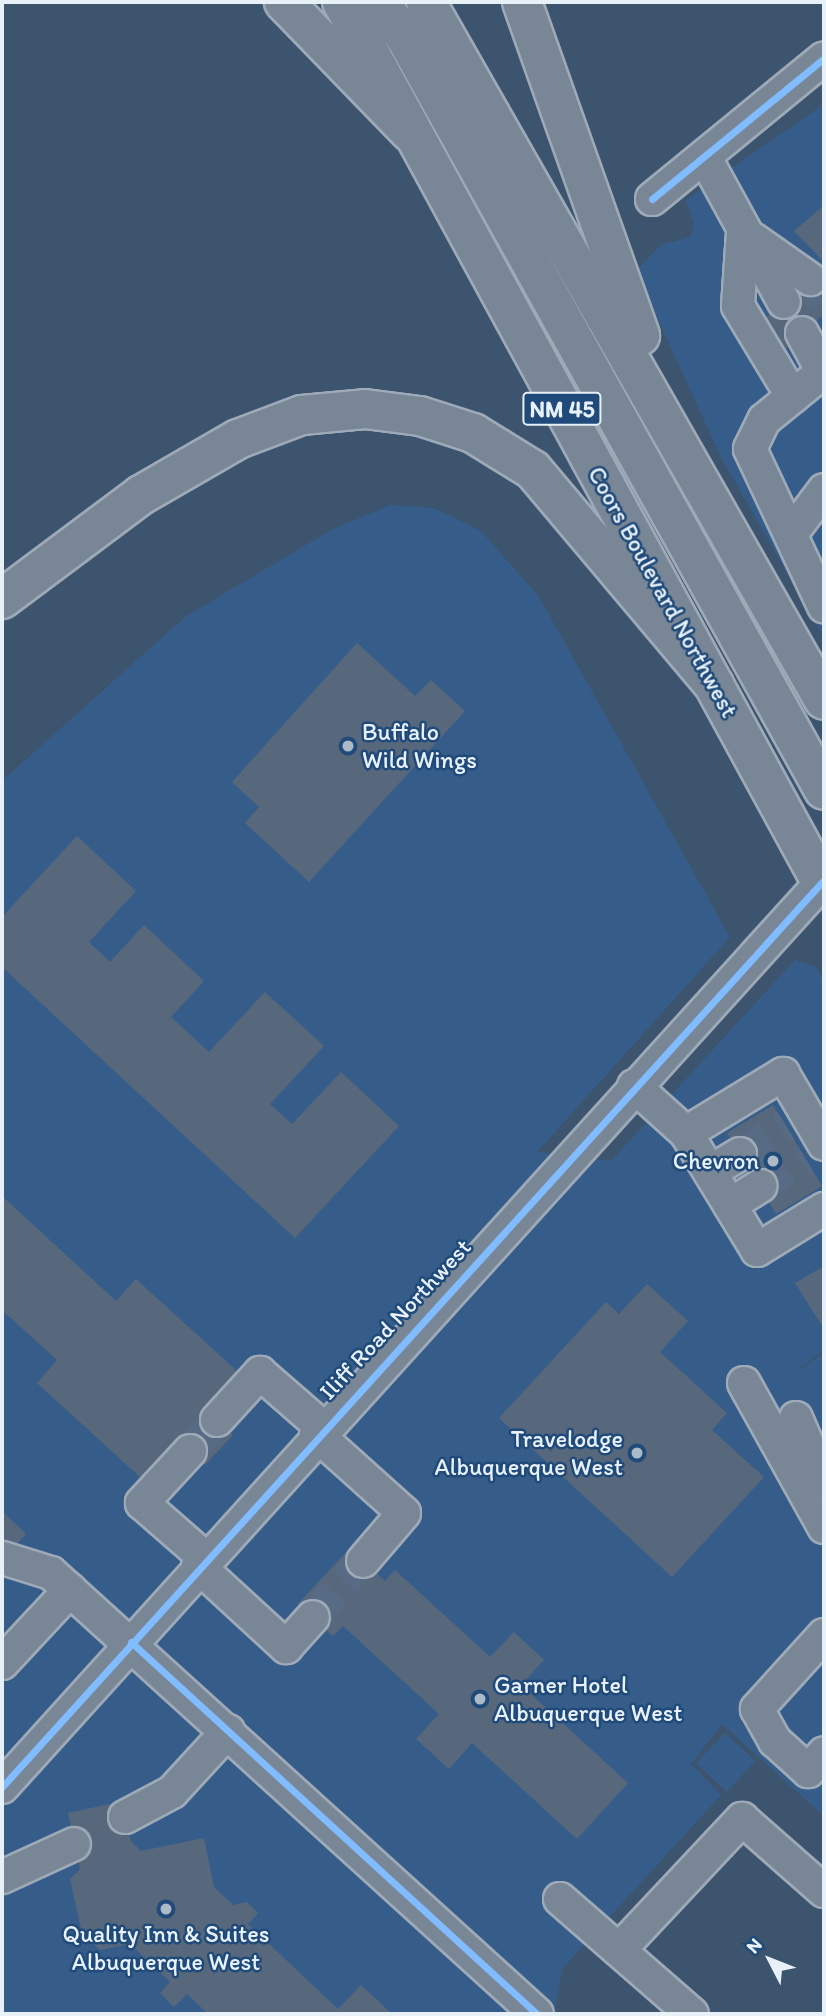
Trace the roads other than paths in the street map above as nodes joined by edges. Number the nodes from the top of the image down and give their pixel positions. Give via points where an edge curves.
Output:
1 (284, 2) edge
2 (342, 2) edge
3 (379, 2) edge
4 (426, 2) edge
5 (522, 2) edge
6 (824, 58) edge
7 (410, 132) junction
8 (705, 158) junction
9 (652, 199) dead end
10 (743, 232) junction
11 (810, 279) tunnel mouth
12 (784, 302) tunnel mouth
13 (802, 333) dead end
14 (824, 371) edge
15 (793, 397) junction
16 (674, 430) junction
17 (824, 490) edge
18 (791, 534) junction
19 (2, 599) edge
20 (824, 606) edge
21 (714, 685) junction
22 (824, 700) edge
23 (824, 790) edge
24 (823, 884) edge
25 (634, 1086) junction
26 (686, 1133) junction
27 (818, 1150) edge
28 (740, 1154) tunnel mouth
29 (710, 1172) junction
30 (760, 1186) tunnel mouth
31 (730, 1205) junction
32 (824, 1209) edge
33 (744, 1383) dead end
34 (796, 1419) dead end
35 (217, 1420) tunnel mouth
36 (319, 1430) junction
37 (190, 1451) tunnel mouth
38 (824, 1483) edge
39 (824, 1527) edge
40 (4, 1558) dead end
41 (363, 1561) tunnel mouth
42 (202, 1562) junction
43 (70, 1590) junction
44 (313, 1617) tunnel mouth
45 (824, 1635) edge
46 (131, 1642) junction
47 (2, 1663) edge
48 (228, 1731) junction
49 (824, 1753) edge
50 (2, 1787) edge
51 (125, 1817) dead end
52 (74, 1844) dead end
53 (2, 1877) edge
54 (824, 1891) edge
55 (561, 1899) dead end
56 (619, 1950) junction
57 (537, 2014) edge
58 (692, 2014) edge

1 - 7 main road
2 - 7 main road, Coors Boulevard Northwest / NM 45
3 - 23 main road via 406,38
4 - 16 main road
5 - 16 main road
6 - 8 street
7 - 21 main road, Coors Boulevard Northwest / NM 45
8 - 9 street
8 - 10 street
10 - 11 street
10 - 12 street
10 - 15 street via 738,306
13 - 14 street
14 - 15 street
15 - 18 street via 764,420 750,449
16 - 22 main road
17 - 18 street
18 - 20 street
19 - 21 main road via 141,495 238,439 302,415 365,409 473,433 533,470
21 - 24 main road, Coors Boulevard Northwest / NM 45
24 - 25 street, Iliff Road Northwest
25 - 26 street
25 - 36 street, Iliff Road Northwest
26 - 27 street via 783,1074 797,1120
26 - 29 street
28 - 29 street
29 - 31 street
30 - 31 street
31 - 32 street via 757,1250
33 - 39 street
34 - 38 street
35 - 36 street via 260,1373
36 - 41 street via 404,1513
36 - 42 street, Iliff Road Northwest
37 - 42 street via 142,1503
40 - 43 street via 51,1573
42 - 44 street via 286,1647
42 - 46 street, Iliff Road Northwest
43 - 46 street
43 - 47 street
45 - 49 street via 757,1709 775,1741 808,1771
46 - 48 street
46 - 50 street, Iliff Road Northwest
48 - 51 street via 173,1792
48 - 57 street
52 - 53 street
54 - 56 street via 742,1819
55 - 56 street
56 - 58 street

